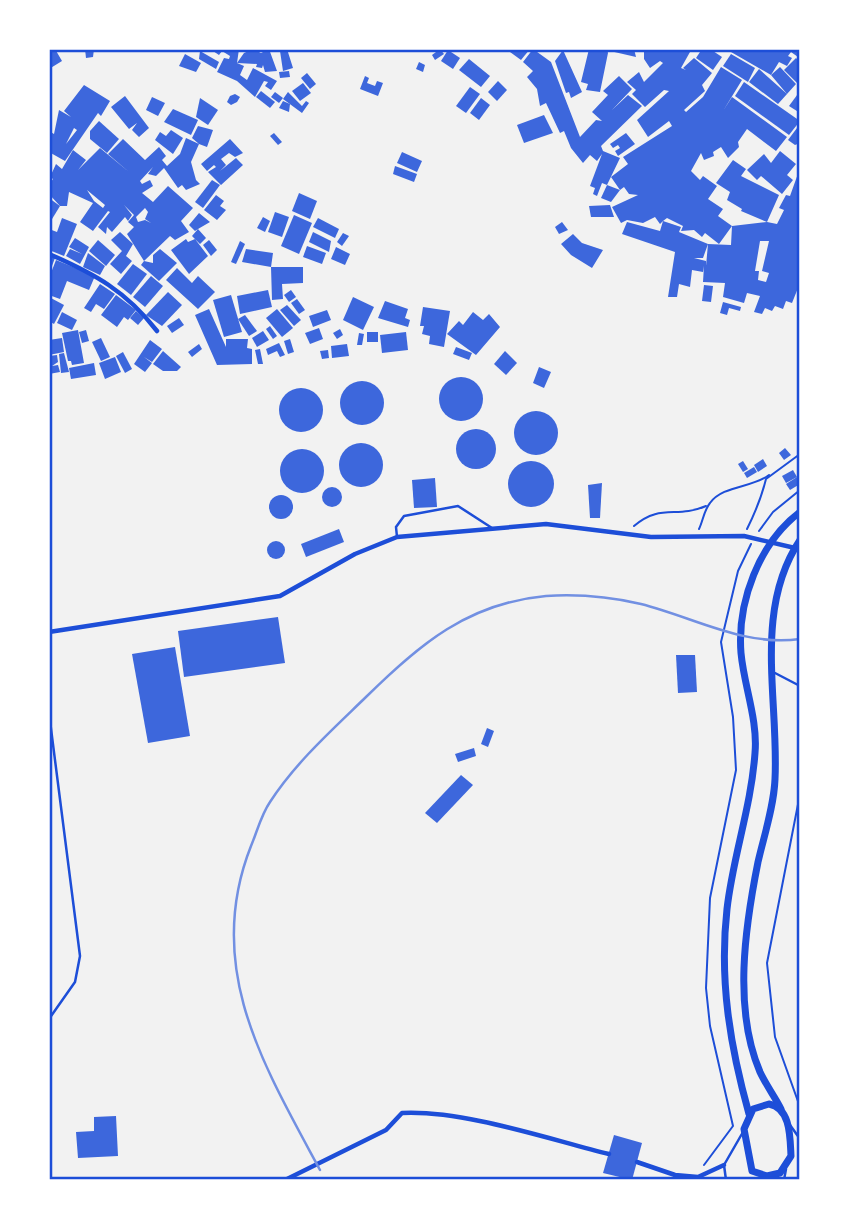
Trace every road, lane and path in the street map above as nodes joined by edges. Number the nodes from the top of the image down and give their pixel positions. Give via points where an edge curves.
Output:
1 (49, 254) edge
2 (157, 331) dead end
3 (800, 454) edge
4 (769, 475) junction
5 (800, 490) edge
6 (707, 506) junction
7 (800, 512) edge
8 (492, 528) junction
9 (631, 528) dead end
10 (744, 536) junction
11 (397, 537) junction
12 (689, 537) junction
13 (754, 538) junction
14 (800, 540) edge
15 (771, 541) junction
16 (795, 548) junction
17 (49, 632) edge
18 (774, 673) junction
19 (800, 686) edge
20 (49, 713) edge
21 (800, 794) edge
22 (49, 1018) edge
23 (800, 1107) edge
24 (781, 1109) junction
25 (749, 1114) junction
26 (786, 1120) junction
27 (744, 1129) junction
28 (800, 1139) edge
29 (609, 1154) dead end
30 (637, 1161) dead end
31 (724, 1165) junction
32 (786, 1166) junction
33 (703, 1167) dead end
34 (285, 1180) edge
35 (726, 1180) edge
36 (784, 1180) edge

1 - 2 street via 95,275 129,298
3 - 4 path
4 - 6 path via 753,484 735,486
4 - 10 path
5 - 13 path via 774,512
6 - 9 path via 690,512 650,513
6 - 12 path via 701,527
7 - 15 main road
8 - 11 street
8 - 11 lane via 458,506 404,516 396,527
8 - 12 street via 546,524
10 - 12 street
10 - 13 street
11 - 17 street via 355,554 280,596
13 - 15 street
13 - 33 path via 738,571 721,642 736,770 710,898 706,988 733,1126
14 - 16 main road
15 - 16 street
15 - 25 main road via 754,574 742,615 741,652 756,747 752,795 727,909 724,988 733,1054
16 - 18 main road via 772,610
18 - 19 lane
18 - 24 main road via 775,781 749,905 743,961 750,1036 760,1072
20 - 22 lane via 80,956 75,982
21 - 23 path via 766,963 775,1037
24 - 25 main road via 763,1104
24 - 26 main road
25 - 27 main road
26 - 28 lane
26 - 32 main road via 790,1156
27 - 31 lane
27 - 32 main road via 752,1171 772,1175
29 - 34 street via 456,1118 402,1113 386,1130
30 - 31 street via 676,1175 698,1177
31 - 35 lane
32 - 36 lane

